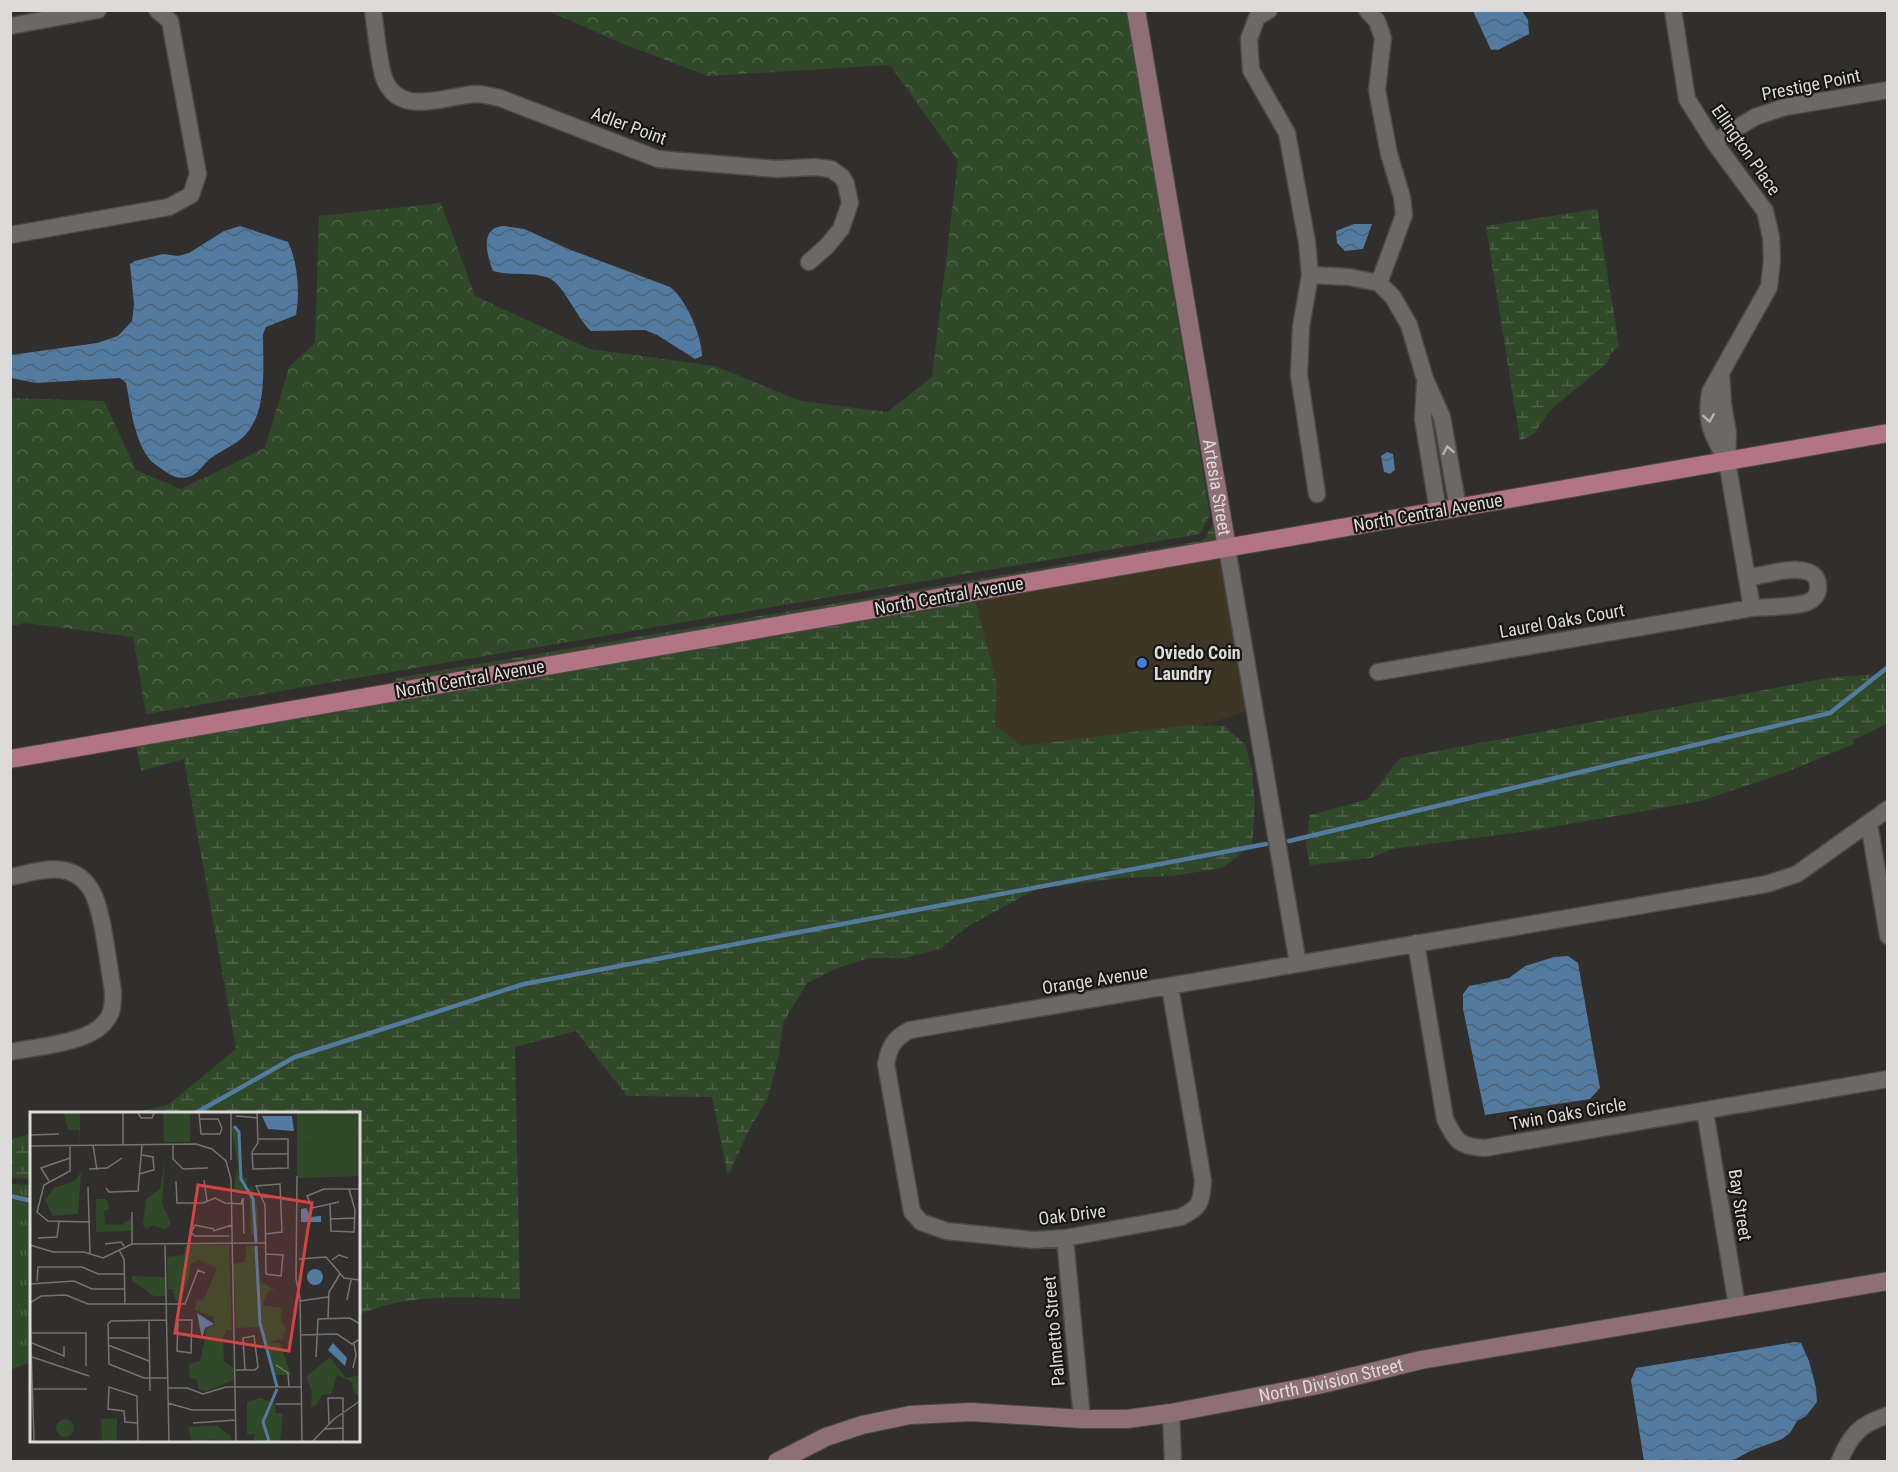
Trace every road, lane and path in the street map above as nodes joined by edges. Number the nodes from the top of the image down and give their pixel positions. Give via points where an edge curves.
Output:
1 (98, 10) edge
2 (157, 10) edge
3 (373, 10) edge
4 (1136, 10) edge
5 (1269, 10) edge
6 (1367, 10) edge
7 (1673, 10) edge
8 (10, 26) edge
9 (1887, 90) edge
10 (1714, 142) junction
11 (10, 235) edge
12 (809, 262) dead end
13 (1310, 275) junction
14 (1379, 283) junction
15 (1425, 379) junction
16 (1887, 433) edge
17 (1727, 461) junction
18 (1317, 494) dead end
19 (1458, 508) junction
20 (1438, 511) junction
21 (1227, 548) junction
22 (1748, 578) junction
23 (1752, 608) junction
24 (1378, 672) dead end
25 (10, 759) edge
26 (1887, 808) edge
27 (1869, 823) junction
28 (10, 877) edge
29 (1887, 936) edge
30 (1416, 943) junction
31 (1298, 964) junction
32 (1170, 987) junction
33 (899, 1035) joint
34 (10, 1052) edge
35 (1887, 1080) edge
36 (1705, 1111) junction
37 (1065, 1238) junction
38 (1887, 1281) edge
39 (1737, 1306) junction
40 (1171, 1413) junction
41 (1887, 1415) edge
42 (1082, 1419) junction
43 (777, 1461) edge
44 (1173, 1461) edge
45 (1839, 1461) edge

1 - 8 street
2 - 11 street via 170,21 198,174 191,195 169,207
3 - 12 street, Adler Point via 384,76 393,92 407,100 425,103 478,94 500,98 658,159 777,169 822,167 836,171 846,184 848,212 827,246
4 - 21 street, Artesia Street
5 - 13 street via 1257,17 1249,39 1251,70 1287,133
6 - 14 street via 1377,21 1383,38 1377,90 1404,215
7 - 10 street, Ellington Place via 1687,99
9 - 10 street, Prestige Point via 1785,107 1755,117
10 - 17 street, Ellington Place via 1765,211 1772,260 1769,287 1721,374
13 - 14 street
13 - 18 street via 1300,327 1299,375
14 - 15 street via 1393,297 1409,325
19 -> 15 street via 1442,417
15 - 20 street via 1423,419
16 - 17 main road, North Central Avenue
17 - 19 main road, North Central Avenue
17 - 22 street
19 - 20 main road, North Central Avenue
20 - 21 main road, North Central Avenue
21 - 25 main road, North Central Avenue
21 - 31 street, Artesia Street
22 - 23 street
22 - 23 street, Laurel Oaks Court via 1798,569 1817,579 1815,598 1806,604
23 - 24 street, Laurel Oaks Court
26 - 27 street
27 - 29 street
27 - 30 street via 1784,879
28 - 34 street via 62,870 90,887 99,905 113,1005 106,1021 95,1031
30 - 31 street
30 - 36 street, Twin Oaks Circle via 1445,1119 1456,1140 1468,1147 1485,1148
31 - 32 street, Orange Avenue
32 - 33 street, Orange Avenue via 926,1027
32 - 37 street, Oak Drive via 1203,1181 1201,1198 1195,1210 1181,1217
33 - 37 street, Oak Drive via 888,1051 886,1064 912,1212 921,1222 946,1231 1034,1240
35 - 36 street, Twin Oaks Circle
36 - 39 street, Bay Street
37 - 42 street, Palmetto Street
38 - 39 street, North Division Street
39 - 40 street, North Division Street via 1421,1360 1318,1385
40 - 42 street, North Division Street via 1127,1419
40 - 44 street
41 - 45 street via 1868,1422 1848,1441
42 - 43 street, North Division Street via 971,1412 910,1415 826,1437

